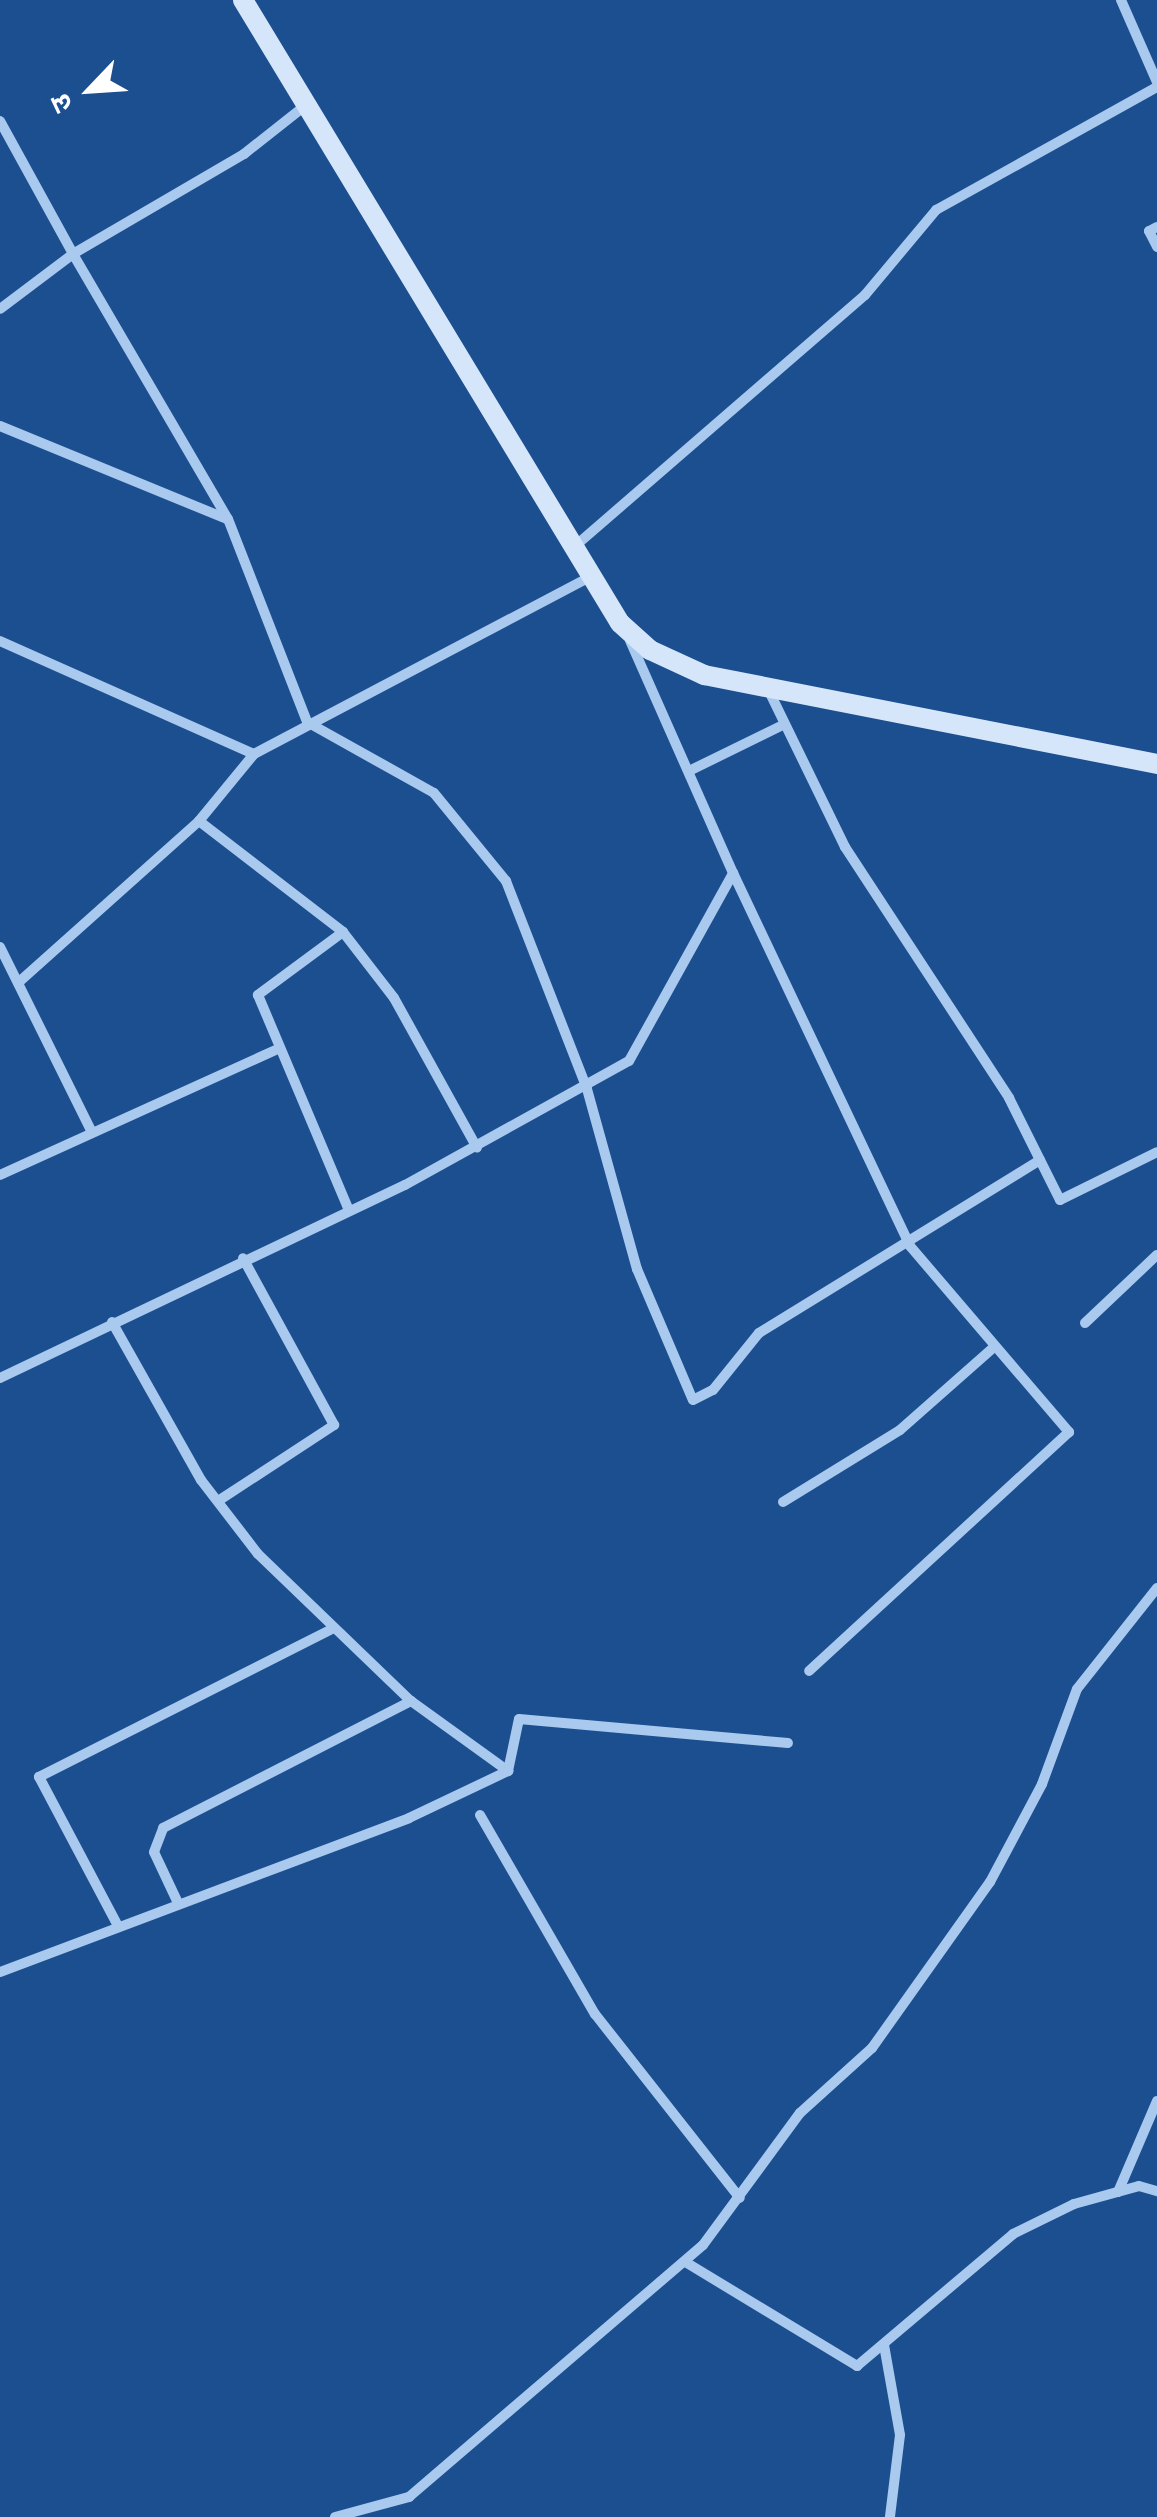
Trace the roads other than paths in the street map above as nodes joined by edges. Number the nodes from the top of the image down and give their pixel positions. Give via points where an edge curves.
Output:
1 (243, 0) edge
2 (1121, 0) edge
3 (1157, 85) edge
4 (306, 105) junction
5 (0, 121) edge
6 (1157, 227) edge
7 (1157, 246) edge
8 (73, 254) junction
9 (0, 308) edge
10 (0, 426) edge
11 (228, 519) junction
12 (574, 547) junction
13 (592, 576) junction
14 (620, 623) junction
15 (0, 641) edge
16 (768, 688) junction
17 (307, 722) junction
18 (783, 725) junction
19 (254, 754) junction
20 (1157, 764) edge
21 (691, 770) junction
22 (199, 821) junction
23 (733, 874) junction
24 (342, 932) junction
25 (0, 947) edge
26 (19, 982) junction
27 (275, 1050) junction
28 (587, 1089) junction
29 (92, 1132) junction
30 (477, 1148) junction
31 (1157, 1152) edge
32 (1040, 1160) junction
33 (0, 1175) edge
34 (349, 1210) junction
35 (910, 1246) junction
36 (1157, 1255) edge
37 (243, 1258) junction
38 (112, 1322) junction
39 (1085, 1323) dead end
40 (994, 1347) junction
41 (0, 1378) edge
42 (218, 1502) junction
43 (783, 1502) dead end
44 (1157, 1588) edge
45 (332, 1628) junction
46 (809, 1671) dead end
47 (411, 1701) junction
48 (788, 1743) dead end
49 (508, 1772) junction
50 (480, 1815) dead end
51 (178, 1904) junction
52 (118, 1926) junction
53 (0, 1972) edge
54 (1157, 2101) edge
55 (1157, 2190) edge
56 (1118, 2192) junction
57 (740, 2198) junction
58 (686, 2264) junction
59 (884, 2345) junction
60 (335, 2517) edge
61 (890, 2517) edge

1 - 4 main road
2 - 3 street
3 - 12 street via 936,210 865,295
4 - 8 street via 244,154
4 - 12 main road
5 - 8 street
6 - 7 street via 1149,231
8 - 9 street
8 - 11 street
10 - 11 street
11 - 17 street
12 - 13 main road
13 - 14 main road
13 - 17 street
14 - 16 main road via 704,676
14 - 21 street
15 - 19 street
16 - 18 street
16 - 20 main road
17 - 19 street
17 - 28 street via 434,793 506,881
18 - 21 street
18 - 32 street via 846,847
19 - 22 street
21 - 23 street
22 - 24 street
22 - 26 street
23 - 28 street via 628,1061
23 - 35 street
24 - 27 street via 258,995
24 - 30 street via 394,998
25 - 26 street
26 - 29 street
27 - 29 street
27 - 34 street
28 - 30 street
28 - 35 street via 638,1268 693,1400 712,1390 759,1334
29 - 33 street
30 - 34 street
31 - 32 street via 1060,1200
32 - 35 street
34 - 37 street
35 - 40 street
36 - 39 street
37 - 38 street
37 - 42 street via 334,1425
38 - 41 street
38 - 42 street
40 - 43 street via 900,1430
40 - 46 street via 1069,1432
42 - 45 street
44 - 57 street via 1076,1689 1042,1784 990,1882 872,2048 837,2070
45 - 47 street
45 - 52 street via 39,1776
47 - 49 street
47 - 51 street via 163,1828 154,1852
48 - 49 street via 519,1720
49 - 51 street
50 - 57 street via 595,2014
51 - 52 street
52 - 53 street
54 - 56 street
55 - 56 street
56 - 59 street via 1013,2234
57 - 58 street
58 - 59 street via 857,2366
58 - 60 street via 409,2497
59 - 61 street via 900,2434

